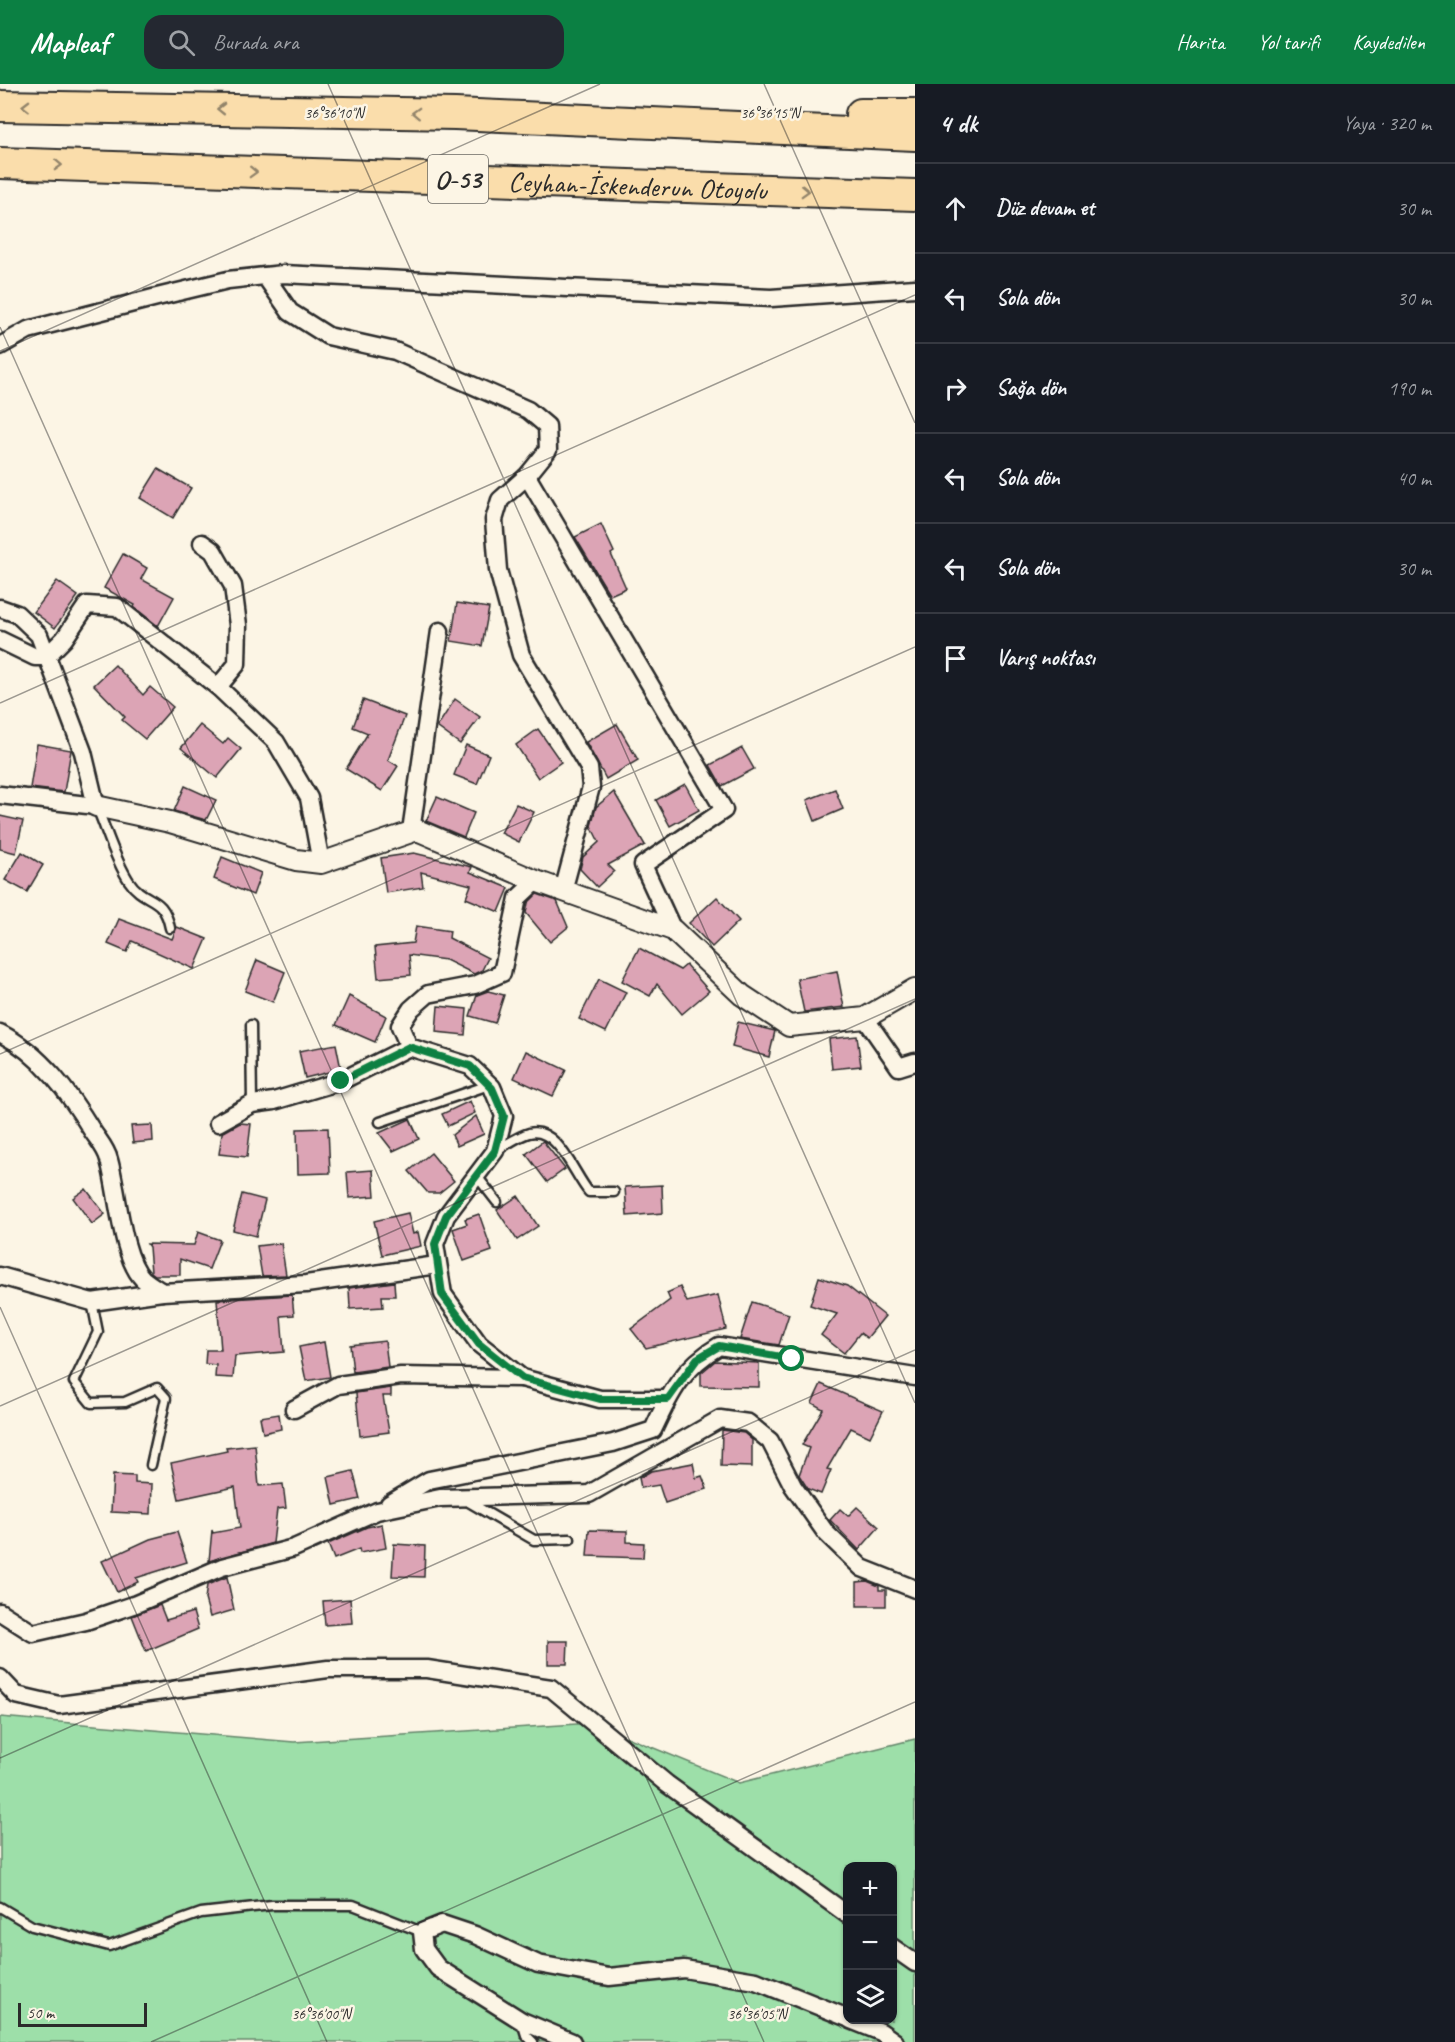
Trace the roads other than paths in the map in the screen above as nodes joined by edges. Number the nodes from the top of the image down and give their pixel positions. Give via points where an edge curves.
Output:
1 (0, 106) edge
2 (455, 114) junction
3 (915, 114) edge
4 (915, 135) edge
5 (0, 163) edge
6 (915, 195) edge
7 (265, 276) junction
8 (915, 288) edge
9 (0, 346) edge
10 (527, 476) junction
11 (202, 543) dead end
12 (0, 608) edge
13 (440, 631) dead end
14 (0, 640) edge
15 (46, 657) junction
16 (218, 687) junction
17 (0, 795) edge
18 (96, 806) junction
19 (411, 831) junction
20 (321, 863) junction
21 (536, 881) junction
22 (563, 891) junction
23 (170, 928) dead end
24 (673, 930) junction
25 (915, 989) edge
26 (865, 1018) junction
27 (251, 1025) dead end
28 (0, 1033) edge
29 (409, 1047) junction
30 (915, 1062) edge
31 (489, 1085) junction
32 (252, 1104) junction
33 (380, 1122) dead end
34 (218, 1123) dead end
35 (495, 1151) junction
36 (476, 1174) junction
37 (614, 1192) dead end
38 (497, 1202) dead end
39 (437, 1265) junction
40 (0, 1276) edge
41 (162, 1292) junction
42 (92, 1302) junction
43 (915, 1377) edge
44 (522, 1378) junction
45 (668, 1399) junction
46 (294, 1409) dead end
47 (151, 1465) dead end
48 (462, 1498) junction
49 (377, 1510) junction
50 (570, 1539) dead end
51 (915, 1589) edge
52 (0, 1612) edge
53 (0, 1678) edge
54 (0, 1907) edge
55 (843, 1911) edge
56 (422, 1932) junction
57 (897, 1950) edge
58 (915, 1963) edge
59 (843, 2017) edge
60 (522, 2021) junction
61 (861, 2024) edge
62 (533, 2042) edge
63 (572, 2042) edge
64 (895, 2042) edge

2 -> 1 highway, O-53
2 - 3 highway
2 - 4 highway, O-53
5 -> 6 highway, Ceyhan-İskenderun Otoyolu / O-53
7 - 8 street via 771,298
7 - 9 street via 228,280 28,330
7 - 10 street via 290,312 328,336 395,351 528,410 547,426 548,450
10 - 22 street via 500,500 494,520 498,570 521,655 589,768 591,787
10 - 24 street via 724,810 643,865
11 - 16 street via 213,551 233,586 238,625 237,664
12 - 15 street via 17,614 39,635
13 - 19 street
14 - 15 street via 35,657
15 - 16 street via 87,605 117,607
15 - 18 street via 83,752
16 - 20 street via 276,742 309,798
17 - 18 street
18 - 20 street via 170,822 296,860
18 - 23 lane via 130,883 164,908
19 - 20 street
19 - 21 street via 417,830
21 - 22 street
21 - 29 street via 518,898 502,973 475,985 428,994 400,1026
22 - 24 street
24 - 26 street via 741,995 789,1026
25 - 26 street
26 - 30 street via 899,1067
27 - 32 lane
28 - 41 street via 12,1038 54,1076 79,1108 109,1158 134,1264 143,1278
29 - 31 street via 470,1066
29 - 32 street via 341,1081
31 - 33 lane
31 - 35 street via 504,1116
32 - 34 street
35 - 36 street
35 - 37 lane via 538,1132 556,1144 589,1192
36 - 38 lane
36 - 39 street via 446,1216 435,1244
39 - 41 street via 306,1284
39 - 44 street via 442,1294 479,1344
40 - 42 street
41 - 42 street
42 - 47 lane via 98,1332 74,1382 91,1403 125,1402 157,1388 166,1398
43 - 45 street via 719,1346 697,1359
44 - 45 street via 600,1399
44 - 46 street via 401,1376 338,1385
45 - 49 street via 654,1430 613,1443 429,1480
48 - 49 street via 440,1498
48 - 50 lane via 534,1540
48 - 51 street via 589,1494 720,1419 748,1423 770,1441 793,1486 826,1533 862,1568
49 - 52 street via 294,1548 222,1567 86,1621 33,1633
53 - 55 street via 16,1695 59,1705 328,1670 428,1669 551,1688 667,1784
54 - 56 lane via 32,1926 109,1946 201,1913 272,1905 353,1905
56 - 59 street via 442,1924 538,1964 609,1977 684,1969 756,1981
56 - 60 street via 423,1949 438,1968
57 - 58 street
60 - 62 lane
60 - 63 street
61 - 64 street

